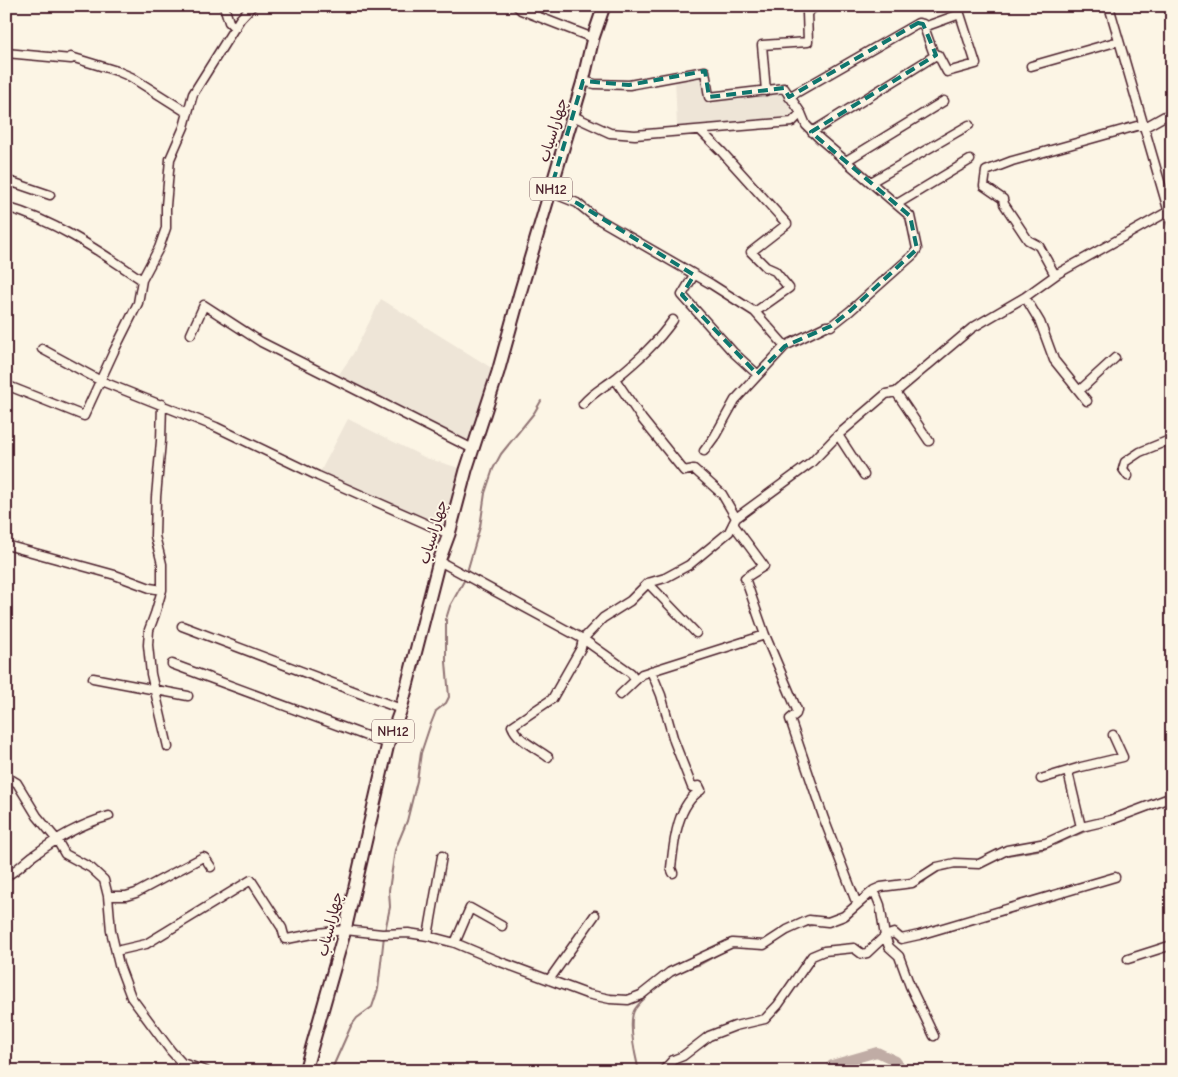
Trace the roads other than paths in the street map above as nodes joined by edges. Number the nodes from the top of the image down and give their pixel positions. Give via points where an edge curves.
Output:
1 (224, 6) edge
2 (252, 6) edge
3 (517, 6) edge
4 (604, 6) edge
5 (816, 6) edge
6 (1109, 6) edge
7 (924, 27) junction
8 (235, 28) junction
9 (593, 38) junction
10 (1119, 41) junction
11 (6, 53) edge
12 (936, 55) junction
13 (1031, 66) dead end
14 (584, 81) junction
15 (766, 91) junction
16 (789, 97) junction
17 (944, 102) dead end
18 (1172, 112) edge
19 (188, 113) junction
20 (801, 113) junction
21 (573, 116) junction
22 (969, 125) dead end
23 (1145, 126) junction
24 (700, 130) junction
25 (812, 132) junction
26 (970, 160) dead end
27 (846, 161) junction
28 (6, 180) edge
29 (871, 182) junction
30 (550, 192) junction
31 (50, 195) dead end
32 (897, 204) junction
33 (6, 207) edge
34 (1168, 210) junction
35 (1172, 223) edge
36 (694, 275) junction
37 (1055, 275) junction
38 (142, 280) junction
39 (1025, 297) junction
40 (754, 312) junction
41 (673, 320) dead end
42 (191, 334) dead end
43 (784, 346) junction
44 (42, 349) dead end
45 (1115, 358) dead end
46 (757, 374) junction
47 (615, 379) junction
48 (101, 381) junction
49 (6, 385) edge
50 (1079, 391) junction
51 (896, 392) junction
52 (1087, 401) dead end
53 (162, 404) junction
54 (583, 404) dead end
55 (838, 435) junction
56 (1172, 439) edge
57 (929, 441) dead end
58 (473, 449) junction
59 (704, 451) dead end
60 (864, 475) dead end
61 (1128, 476) dead end
62 (734, 521) junction
63 (450, 534) junction
64 (6, 545) edge
65 (439, 561) junction
66 (648, 584) junction
67 (162, 590) junction
68 (182, 626) dead end
69 (696, 633) dead end
70 (765, 635) junction
71 (583, 639) junction
72 (172, 664) dead end
73 (651, 671) junction
74 (93, 678) dead end
75 (636, 680) junction
76 (156, 691) junction
77 (620, 695) dead end
78 (188, 696) dead end
79 (401, 709) junction
80 (1113, 735) dead end
81 (388, 744) junction
82 (168, 747) dead end
83 (548, 757) dead end
84 (1068, 772) junction
85 (6, 778) edge
86 (1041, 779) dead end
87 (1172, 797) edge
88 (109, 816) dead end
89 (1081, 827) junction
90 (57, 840) junction
91 (442, 856) dead end
92 (211, 867) dead end
93 (674, 873) dead end
94 (6, 876) edge
95 (1115, 877) dead end
96 (874, 890) junction
97 (108, 896) junction
98 (860, 902) junction
99 (595, 915) dead end
100 (502, 926) dead end
101 (345, 930) junction
102 (428, 936) junction
103 (884, 936) junction
104 (455, 943) junction
105 (1172, 945) edge
106 (116, 951) junction
107 (1128, 959) dead end
108 (549, 980) junction
109 (934, 1036) dead end
110 (206, 1071) edge
111 (305, 1071) edge
112 (663, 1071) edge

1 - 8 street via 229,22
2 - 8 street
3 - 9 street
4 - 9 highway, چهاراسیاب / NH12
5 - 15 street via 807,13 808,42 762,44
6 - 10 street
7 - 12 street
7 - 12 street via 960,14 976,64 947,72
7 - 16 street via 918,23
8 - 19 street via 193,94
9 - 14 highway, چهاراسیاب / NH12
10 - 13 street
10 - 23 street
11 - 19 street via 71,57 117,71
12 - 25 street
14 - 15 street via 629,85 705,71 708,97
14 - 21 highway, چهاراسیاب / NH12
15 - 16 street via 784,88
16 - 20 street
17 - 27 street
18 - 23 street
19 - 38 street via 170,159 166,228
20 - 24 street via 792,122
20 - 25 street
21 - 24 street via 610,134
21 - 30 highway, چهاراسیاب / NH12
22 - 29 street
23 - 34 street
23 - 37 street via 1012,161 986,171 984,186 1002,199 1028,240 1038,246
24 - 40 street via 787,224 751,252 766,267 775,270 790,288
25 - 27 street
26 - 32 street
27 - 29 street
28 - 31 street
29 - 32 street
30 - 36 street via 577,203 593,216
30 - 58 highway, چهاراسیاب / NH12
32 - 43 street via 910,216 917,249 914,254 831,326
33 - 38 street via 29,213 56,226
34 - 35 street
34 - 37 street
36 - 40 street
36 - 46 street via 682,295
37 - 39 street
38 - 48 street via 138,303
39 - 50 street via 1040,322 1054,360
39 - 51 street via 972,328
40 - 43 street
41 - 47 street via 658,341
42 - 58 street via 204,305 261,342
43 - 46 street
44 - 48 street
45 - 50 street
46 - 59 street via 735,400
47 - 54 street via 591,394
47 - 62 street via 684,471 694,469 722,494
48 - 49 street via 84,416
48 - 53 street
50 - 52 street
51 - 55 street via 886,394
51 - 57 street
53 - 63 street
53 - 67 street via 155,536 162,564
55 - 60 street
55 - 62 street via 811,463
56 - 61 street via 1125,462 1123,469
58 - 63 highway, چهاراسیاب / NH12
62 - 66 street via 729,532 689,565
62 - 70 street via 764,566 745,578
63 - 65 highway, چهاراسیاب / NH12
64 - 67 street
65 - 71 street
65 - 79 highway, چهاراسیاب / NH12
66 - 69 street
66 - 71 street via 630,601 603,618
67 - 76 street via 148,638
68 - 79 street
70 - 73 street
70 - 98 street via 798,710 790,719 824,819 855,899
71 - 75 street
71 - 83 street via 552,699 512,726 523,740
72 - 81 street
73 - 75 street
73 - 93 street via 692,787 699,786 702,790 692,795 680,820 671,868
74 - 76 street
75 - 77 street
76 - 78 street
76 - 82 street
79 - 81 highway, چهاراسیاب / NH12
80 - 84 street via 1123,757
81 - 101 highway, چهاراسیاب / NH12
84 - 86 street
84 - 89 street
85 - 90 street via 17,783 36,816
87 - 89 street via 1111,820
88 - 90 street via 76,828
89 - 96 street via 1046,843 1006,850 979,864 955,863 937,867 912,883
90 - 94 street
90 - 97 street via 67,856 91,868 104,880
91 - 102 street
92 - 97 street via 203,857 136,893
95 - 103 street via 919,935 901,938 894,933
96 - 98 street
96 - 103 street via 880,905
97 - 106 street via 110,931
98 - 108 street via 844,916 828,922 809,920 764,946 732,943 670,972 641,995 628,1000 595,996
99 - 108 street
100 - 104 street via 470,908
101 - 102 street
101 - 106 street via 287,940 252,880 146,944
101 - 111 highway, چهاراسیاب / NH12
102 - 104 street
103 - 109 street via 889,947 899,956
103 - 112 street via 867,953 862,954 854,948 812,956 765,1019 708,1036 673,1060
104 - 108 street
105 - 107 street
106 - 110 street via 132,997 171,1051 182,1063

